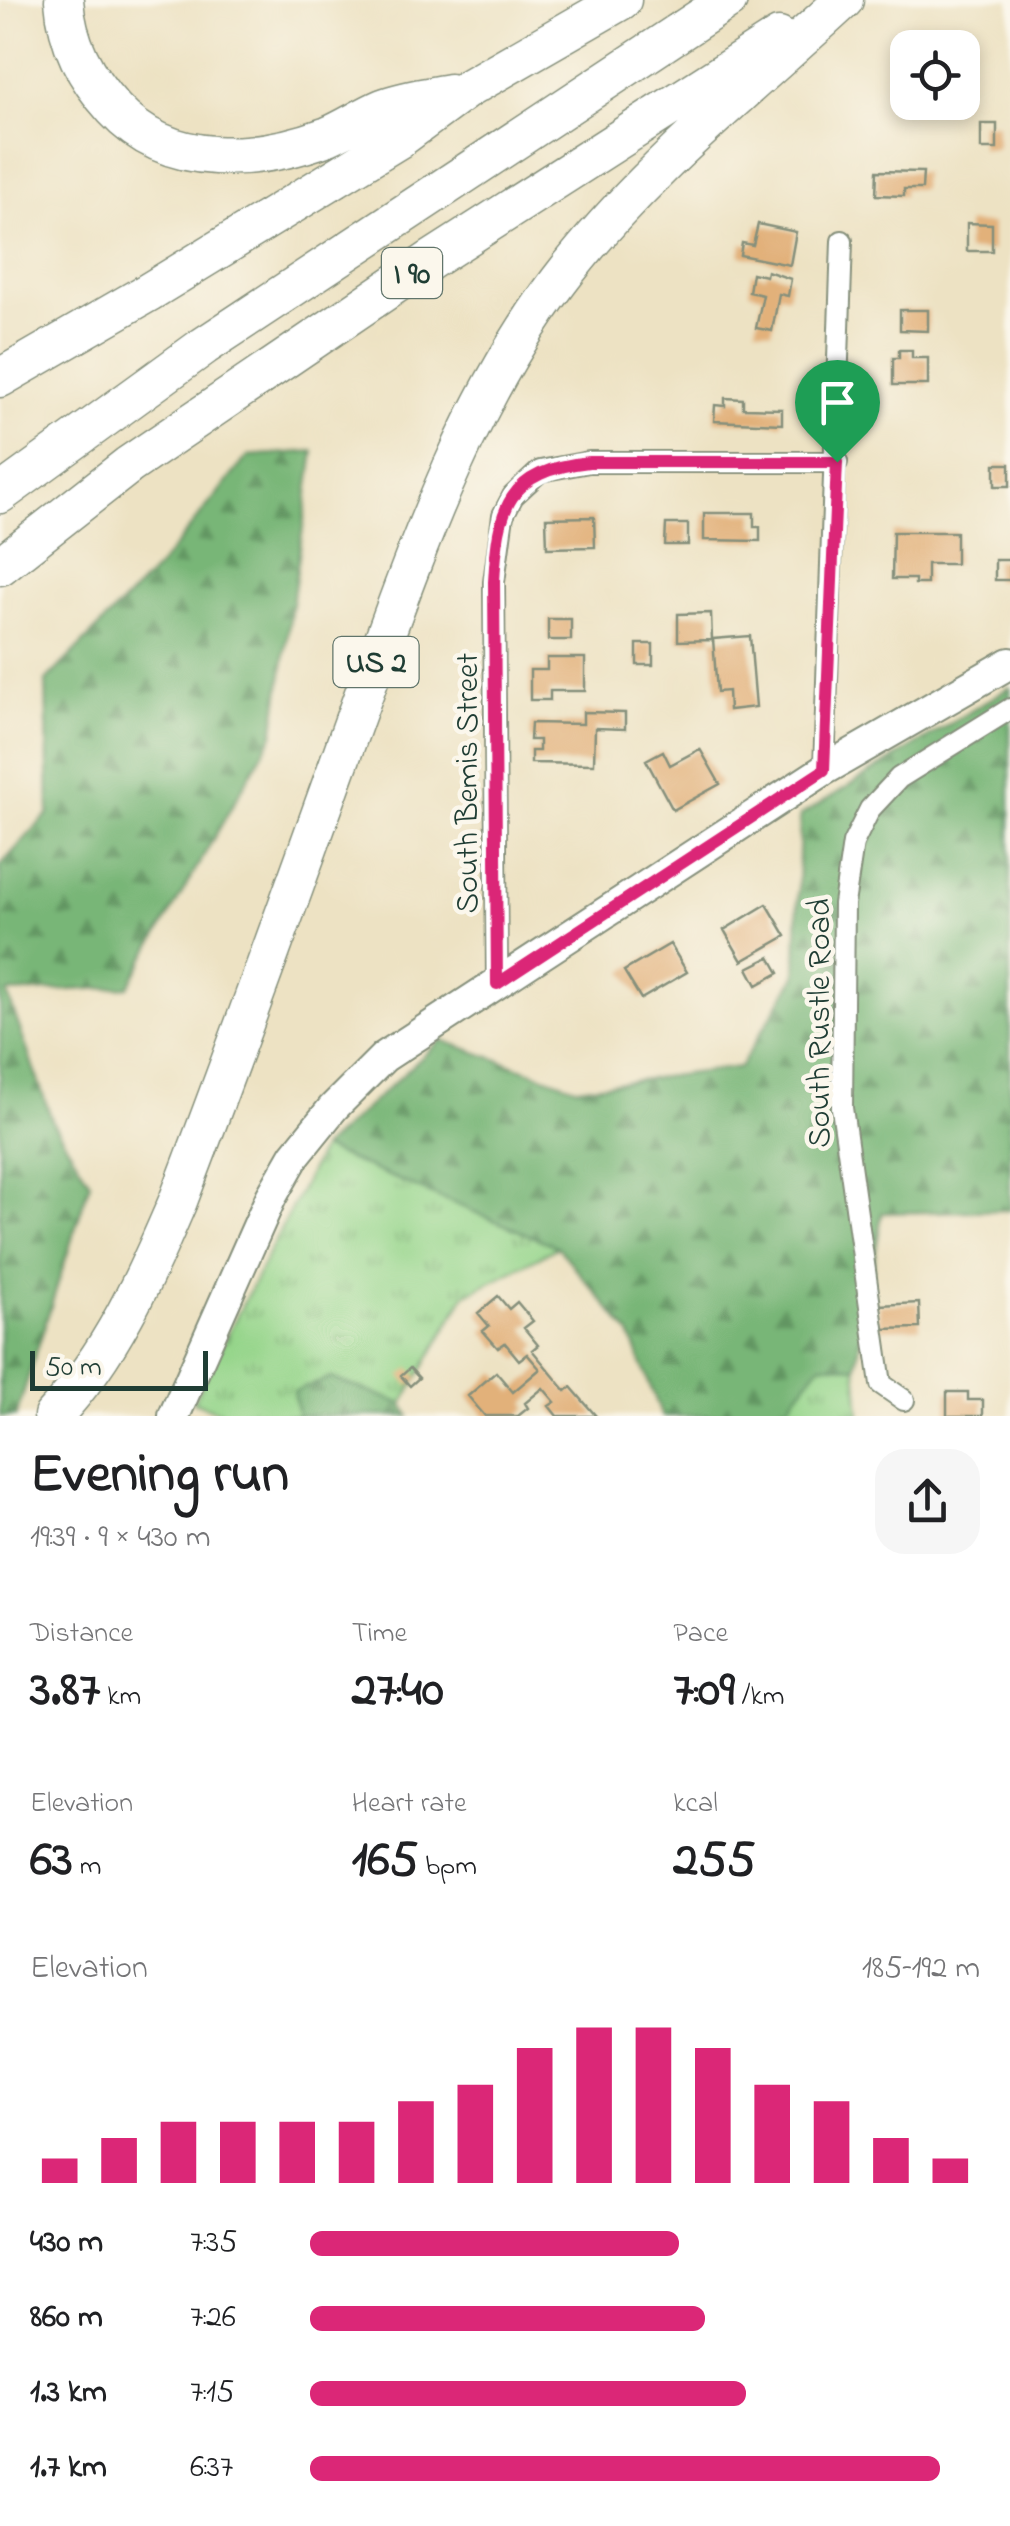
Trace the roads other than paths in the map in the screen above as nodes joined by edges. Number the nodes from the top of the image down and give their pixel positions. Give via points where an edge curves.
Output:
1 (64, 0) edge
2 (622, 0) edge
3 (728, 0) edge
4 (841, 0) edge
5 (467, 89) junction
6 (842, 242) dead end
7 (0, 378) edge
8 (837, 462) junction
9 (0, 494) edge
10 (0, 566) edge
11 (1010, 663) edge
12 (1010, 709) edge
13 (824, 770) junction
14 (497, 984) junction
15 (904, 1400) dead end
16 (53, 1416) edge
17 (174, 1416) edge

1 - 5 highway via 74,47 102,96 124,121 183,151 270,153 329,135 385,107
2 - 5 highway
3 - 9 highway, I 90 via 204,346
4 - 10 highway, I 90 via 431,260 129,465
4 - 16 highway, US 2 via 611,218 559,281 477,413 416,556 141,1287
5 - 7 highway via 399,139
6 - 8 street
8 - 13 street
8 - 14 street, South Bemis Street via 589,462 540,471 513,496 494,582
11 - 13 street
12 - 15 street, South Rustle Road via 899,778 870,808 853,843 844,904 842,1108 881,1384
13 - 14 street
14 - 17 street via 384,1057 296,1156 270,1196

